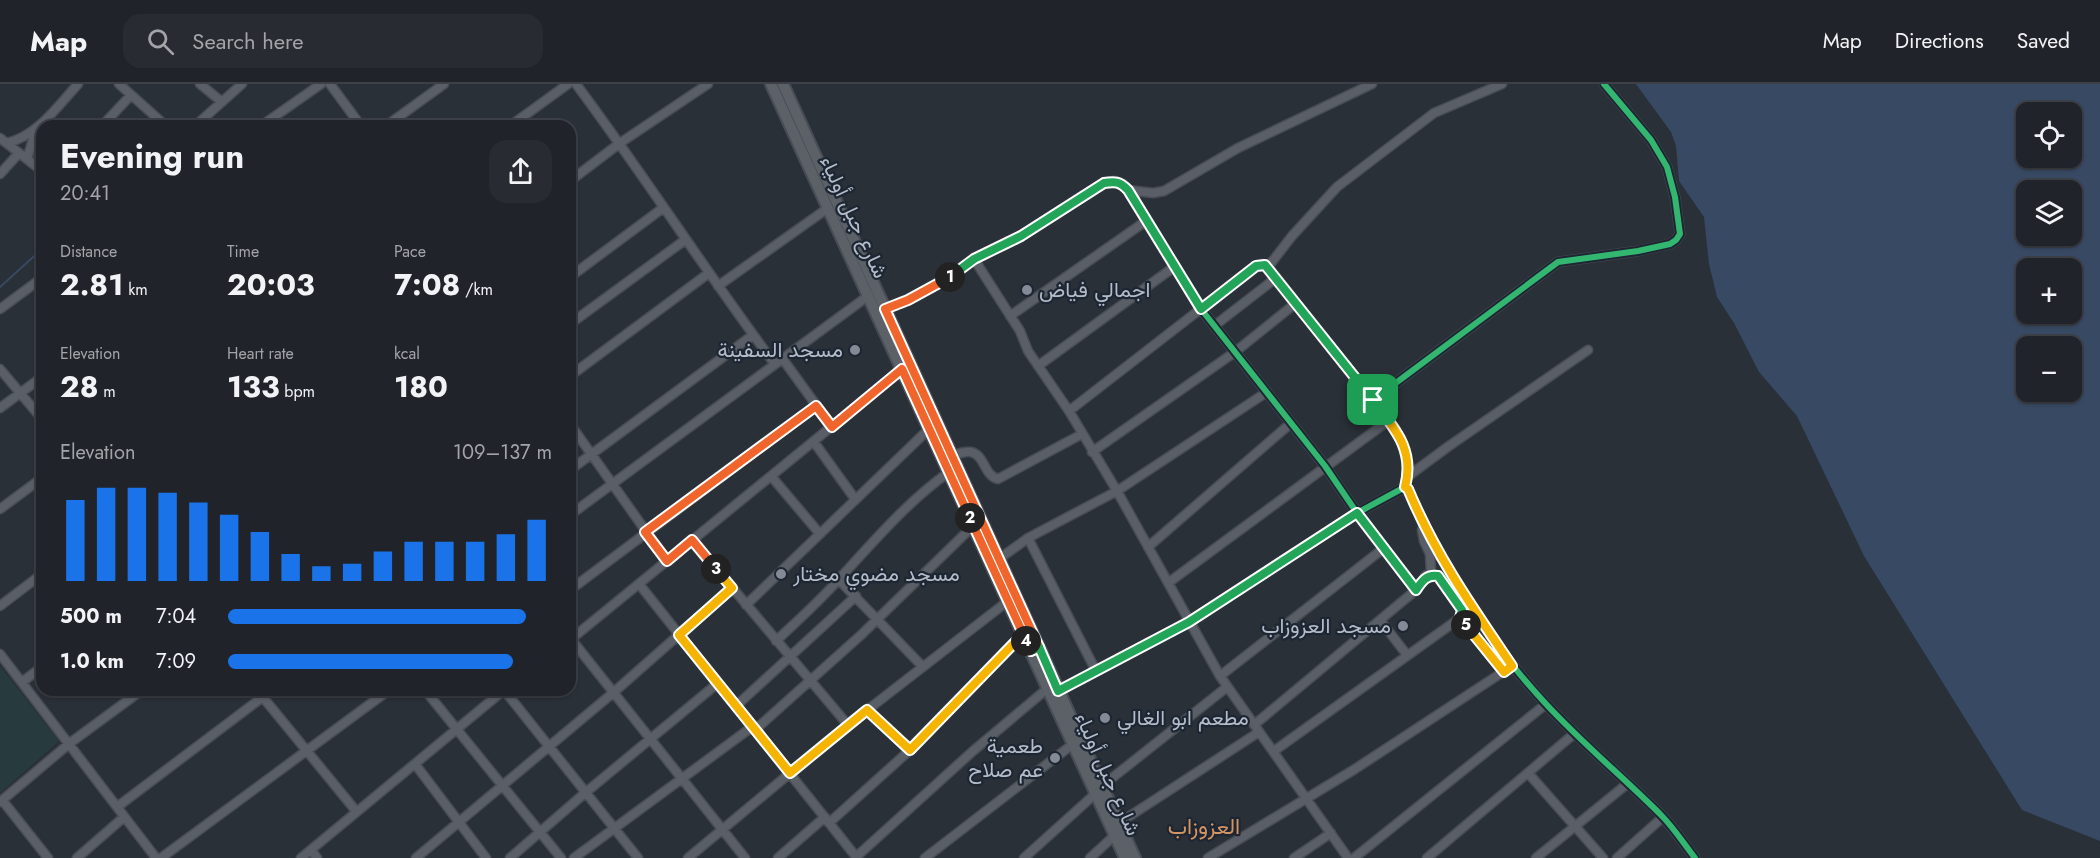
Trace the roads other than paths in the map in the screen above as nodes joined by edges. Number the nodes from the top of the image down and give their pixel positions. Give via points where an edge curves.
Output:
1 (78, 84) edge
2 (119, 84) edge
3 (200, 84) edge
4 (242, 84) edge
5 (321, 84) edge
6 (330, 84) edge
7 (444, 84) edge
8 (568, 84) edge
9 (576, 84) edge
10 (708, 84) edge
11 (771, 84) edge
12 (783, 84) edge
13 (1372, 84) edge
14 (1502, 84) edge
15 (1604, 84) edge
16 (131, 95) junction
17 (222, 102) junction
18 (44, 120) edge
19 (108, 120) edge
20 (159, 120) edge
21 (202, 120) edge
22 (270, 120) edge
23 (357, 120) edge
24 (394, 120) edge
25 (518, 120) edge
26 (36, 129) joint
27 (4, 140) edge
28 (620, 143) junction
29 (19, 153) junction
30 (27, 159) junction
31 (36, 166) edge
32 (0, 174) edge
33 (576, 176) edge
34 (1128, 190) junction
35 (663, 208) junction
36 (828, 208) junction
37 (1146, 221) junction
38 (685, 240) junction
39 (974, 259) junction
40 (1174, 267) junction
41 (1268, 267) junction
42 (576, 273) edge
43 (709, 273) junction
44 (1276, 278) junction
45 (36, 282) edge
46 (718, 286) junction
47 (868, 296) junction
48 (1296, 303) junction
49 (0, 309) edge
50 (885, 309) junction
51 (1201, 309) junction
52 (1010, 316) junction
53 (576, 320) edge
54 (1214, 326) junction
55 (753, 335) junction
56 (1588, 350) dead end
57 (1235, 352) junction
58 (778, 361) junction
59 (1038, 366) junction
60 (0, 369) edge
61 (902, 369) junction
62 (576, 372) edge
63 (36, 382) edge
64 (1267, 392) junction
65 (21, 393) junction
66 (1373, 400) junction
67 (816, 406) junction
68 (0, 408) edge
69 (1069, 411) junction
70 (36, 412) edge
71 (1388, 421) junction
72 (1291, 423) junction
73 (832, 427) junction
74 (929, 429) junction
75 (576, 433) edge
76 (1082, 434) junction
77 (814, 442) junction
78 (1092, 452) junction
79 (591, 454) junction
80 (952, 455) junction
81 (576, 465) edge
82 (1325, 466) junction
83 (949, 472) junction
84 (771, 476) junction
85 (1407, 477) junction
86 (36, 482) edge
87 (613, 484) junction
88 (1405, 487) junction
89 (1117, 491) junction
90 (855, 499) junction
91 (0, 509) edge
92 (576, 511) edge
93 (1357, 513) junction
94 (1420, 518) junction
95 (973, 526) junction
96 (645, 532) junction
97 (820, 534) junction
98 (1028, 538) junction
99 (692, 540) junction
100 (1148, 547) junction
101 (1384, 548) junction
102 (999, 559) junction
103 (667, 561) junction
104 (36, 579) edge
105 (839, 580) junction
106 (1168, 583) junction
107 (639, 584) junction
108 (576, 585) edge
109 (732, 588) junction
110 (1415, 588) junction
111 (856, 596) junction
112 (1008, 601) junction
113 (746, 605) junction
114 (0, 606) edge
115 (1460, 618) junction
116 (878, 619) junction
117 (1380, 620) junction
118 (1189, 622) junction
119 (576, 634) edge
120 (1023, 634) junction
121 (679, 635) junction
122 (776, 641) junction
123 (576, 646) edge
124 (1035, 649) junction
125 (0, 654) edge
126 (1407, 655) junction
127 (789, 657) junction
128 (1512, 666) junction
129 (923, 667) junction
130 (1096, 671) junction
131 (36, 672) edge
132 (1504, 672) junction
133 (1220, 676) junction
134 (809, 681) junction
135 (22, 682) junction
136 (718, 683) junction
137 (1227, 687) junction
138 (1053, 689) junction
139 (614, 692) junction
140 (134, 696) edge
141 (256, 696) edge
142 (262, 696) edge
143 (381, 696) edge
144 (430, 696) edge
145 (497, 696) edge
146 (509, 696) edge
147 (1546, 704) junction
148 (736, 706) junction
149 (867, 710) junction
150 (848, 725) junction
151 (457, 728) junction
152 (754, 728) junction
153 (1257, 728) junction
154 (1575, 733) junction
155 (650, 739) junction
156 (70, 743) junction
157 (1073, 744) junction
158 (548, 745) junction
159 (305, 750) junction
160 (910, 750) junction
161 (1274, 751) junction
162 (415, 764) junction
163 (790, 773) junction
164 (1528, 773) junction
165 (682, 778) junction
166 (1627, 784) junction
167 (503, 785) junction
168 (1099, 790) junction
169 (585, 793) junction
170 (1307, 797) junction
171 (1, 801) edge
172 (117, 807) junction
173 (356, 811) junction
174 (124, 817) junction
175 (1663, 817) junction
176 (827, 820) junction
177 (458, 821) junction
178 (1119, 823) junction
179 (1575, 827) junction
180 (614, 829) junction
181 (721, 829) junction
182 (541, 833) junction
183 (1331, 833) junction
184 (1114, 836) junction
185 (311, 850) junction
186 (857, 857) edge
187 (48, 858) edge
188 (77, 858) edge
189 (159, 858) edge
190 (302, 858) edge
191 (317, 858) edge
192 (416, 858) edge
193 (486, 858) edge
194 (510, 858) edge
195 (561, 858) edge
196 (574, 858) edge
197 (638, 858) edge
198 (688, 858) edge
199 (746, 858) edge
200 (778, 858) edge
201 (925, 858) edge
202 (1024, 858) edge
203 (1090, 858) edge
204 (1125, 858) edge
205 (1135, 858) edge
206 (1208, 858) edge
207 (1294, 858) edge
208 (1348, 858) edge
209 (1354, 858) edge
210 (1427, 858) edge
211 (1536, 858) edge
212 (1603, 858) edge
213 (1617, 858) edge
214 (1695, 858) edge

1 - 18 street
2 - 16 street
3 - 17 street
4 - 17 street
5 - 22 street
6 - 23 street
7 - 24 street
8 - 25 street
9 - 28 street
10 - 28 street
11 - 36 main road, شارع جبل أولياء
12 - 50 main road, شارع جبل أولياء
13 - 34 street via 1238,148 1164,190
14 - 41 street via 1440,110 1399,138 1331,193
15 - 66 street via 1651,140 1667,167 1680,234 1676,240 1638,251 1558,262
16 - 19 street
16 - 20 street
17 - 21 street
26 - 27 street via 23,139
26 - 30 street
27 - 29 street
28 - 33 street
28 - 35 street
29 - 30 street
29 - 32 street
30 - 31 street
34 - 37 street
34 - 39 street via 1121,183 1104,183 1021,236
35 - 38 street
35 - 42 street
36 - 46 street
36 - 47 main road, شارع جبل أولياء
37 - 40 street
37 - 52 street
38 - 43 street
38 - 53 street
39 - 50 street via 930,289
39 - 52 street
40 - 51 street
40 - 59 street
41 - 44 street
41 - 51 street via 1256,266
43 - 46 street
43 - 62 street
44 - 48 street
44 - 54 street
45 - 49 street
46 - 55 street
47 - 58 street
47 - 61 main road, شارع جبل أولياء
48 - 57 street
48 - 66 street
50 - 80 main road, شارع جبل أولياء
51 - 54 street
51 - 69 street
52 - 59 street
54 - 57 street
55 - 58 street
55 - 79 street
56 - 85 street
57 - 64 street
57 - 78 street
58 - 67 street
58 - 87 street
59 - 69 street
60 - 65 street
61 - 73 street
61 - 74 main road, شارع جبل أولياء
63 - 65 street
64 - 72 street
64 - 89 street
65 - 68 street
65 - 70 street
66 - 71 street
67 - 73 street
67 - 96 street
69 - 76 street
71 - 82 street
71 - 85 street via 1401,439
72 - 82 street
72 - 100 street
73 - 77 street
74 - 83 main road, شارع جبل أولياء
74 - 90 street
75 - 79 street
76 - 78 street
76 - 80 street via 998,479 991,477 975,453
77 - 84 street
77 - 90 street
78 - 89 street
79 - 81 street
79 - 87 street
80 - 102 main road, شارع جبل أولياء
82 - 93 street
82 - 106 street
83 - 95 main road, شارع جبل أولياء
83 - 105 street via 882,533
84 - 97 street
84 - 99 street
85 - 88 street
86 - 91 street
87 - 92 street
87 - 96 street
88 - 93 street
88 - 94 street
89 - 98 street
89 - 100 street
90 - 97 street
93 - 101 street
93 - 118 street
94 - 110 street via 1432,563 1431,572
94 - 128 street via 1456,583
95 - 112 main road, شارع جبل أولياء
95 - 116 street
96 - 103 street
96 - 108 street
97 - 113 street
98 - 102 street
98 - 130 street
99 - 103 street
99 - 109 street
100 - 106 street
101 - 110 street
101 - 133 street
102 - 124 main road, شارع جبل أولياء
103 - 107 street
104 - 114 street
105 - 111 street
105 - 122 street
106 - 118 street
107 - 119 street
107 - 121 street
109 - 113 street
109 - 121 street
110 - 115 street via 1423,579 1438,576 1462,610
110 - 117 street
111 - 116 street
111 - 127 street
112 - 120 main road, شارع جبل أولياء
112 - 129 street
113 - 122 street
115 - 126 street
115 - 132 street
116 - 129 street
116 - 134 street
117 - 126 street
117 - 153 street
118 - 130 street
118 - 133 street
120 - 124 main road, شارع جبل أولياء
120 - 160 street
121 - 136 street
121 - 139 street
122 - 127 street
123 - 139 street
124 - 138 main road, شارع جبل أولياء
125 - 135 street
126 - 161 street
127 - 134 street
127 - 148 street
128 - 132 street
128 - 147 street
129 - 149 street
130 - 138 street
131 - 135 street
132 - 170 street
133 - 137 street
134 - 150 street
134 - 152 street
135 - 156 street
136 - 148 street
136 - 155 street
137 - 153 street
137 - 168 street
138 - 157 main road, شارع جبل أولياء
138 - 168 main road, شارع جبل أولياء
138 - 186 street via 973,752
139 - 155 street
139 - 158 street
140 - 156 street
141 - 172 street
142 - 159 street
143 - 159 street
144 - 151 street
145 - 151 street
146 - 158 street
147 - 154 street
147 - 209 street
148 - 152 street
149 - 150 street
149 - 160 street
150 - 163 street
151 - 162 street
151 - 167 street
152 - 163 street
152 - 165 street
153 - 161 street
153 - 178 street
154 - 164 street
154 - 166 street
155 - 165 street
155 - 169 street
156 - 171 street
156 - 172 street
157 - 168 main road, شارع جبل أولياء
157 - 201 street
158 - 167 street
158 - 169 street
159 - 173 street
159 - 189 street
160 - 176 street
161 - 170 street
162 - 173 street
162 - 177 street
163 - 176 street
163 - 181 street
164 - 179 street
164 - 210 street
165 - 180 street
165 - 181 street
166 - 175 street
166 - 179 street
167 - 177 street
167 - 182 street
168 - 178 main road, شارع جبل أولياء
168 - 184 main road, شارع جبل أولياء
168 - 202 street
169 - 180 street
169 - 182 street
170 - 183 street
170 - 206 street
171 - 187 street
172 - 174 street
173 - 185 street
174 - 188 street
174 - 189 street
175 - 213 street
175 - 214 street
176 - 186 street
176 - 200 street
177 - 192 street
177 - 193 street
178 - 205 main road, شارع جبل أولياء
179 - 211 street
179 - 212 street
180 - 196 street
180 - 197 street
181 - 198 street
181 - 199 street
182 - 194 street
182 - 195 street
183 - 207 street
183 - 208 street
184 - 203 street
184 - 204 main road, شارع جبل أولياء
185 - 190 street
185 - 191 street

